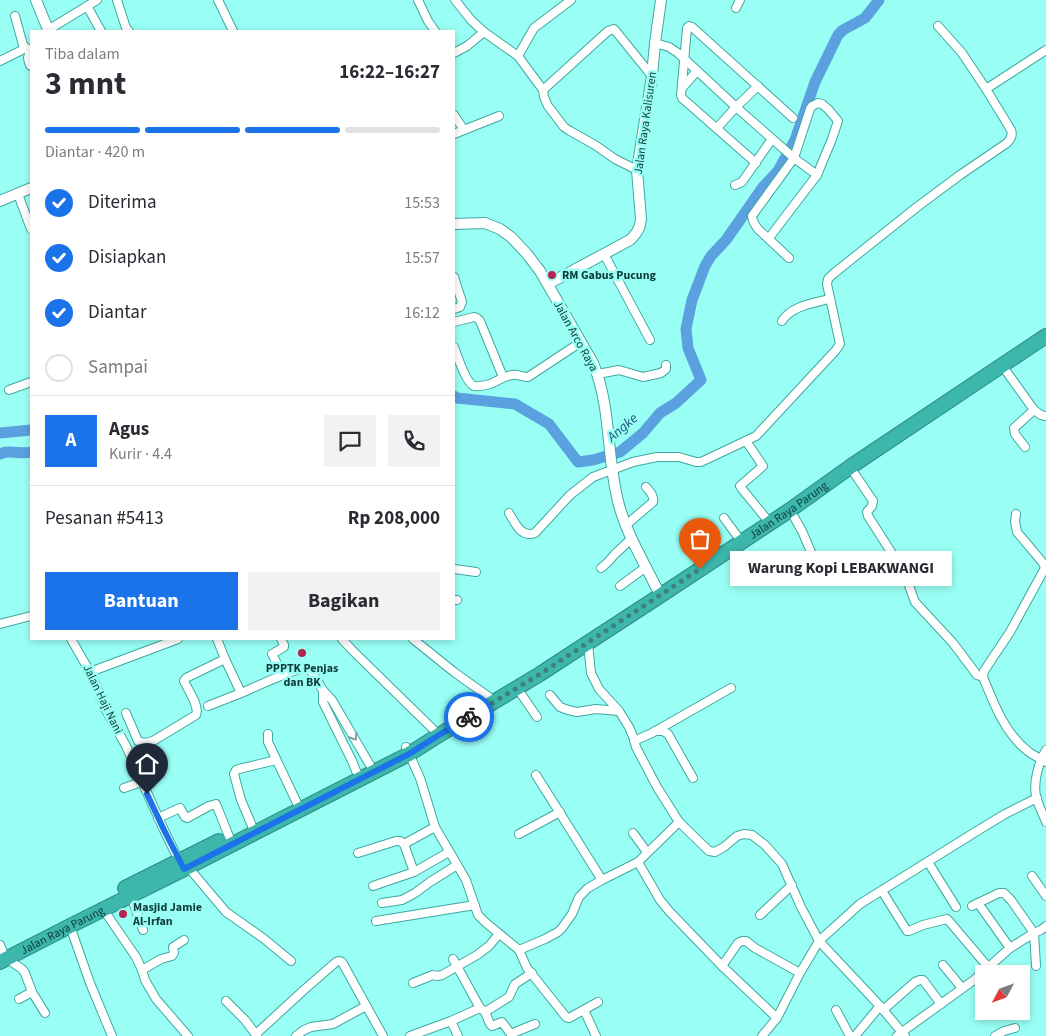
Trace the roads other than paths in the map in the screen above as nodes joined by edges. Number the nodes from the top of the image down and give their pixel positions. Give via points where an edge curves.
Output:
1 (36, 0) edge
2 (97, 0) edge
3 (117, 0) edge
4 (218, 0) edge
5 (418, 0) edge
6 (455, 0) edge
7 (571, 0) edge
8 (661, 0) edge
9 (87, 6) junction
10 (16, 16) dead end
11 (938, 26) dead end
12 (48, 30) edge
13 (100, 30) edge
14 (127, 30) edge
15 (233, 30) edge
16 (434, 30) edge
17 (484, 32) junction
18 (655, 43) junction
19 (1046, 50) edge
20 (29, 51) edge
21 (455, 52) edge
22 (518, 56) junction
23 (684, 58) junction
24 (0, 61) edge
25 (697, 71) junction
26 (652, 76) junction
27 (758, 86) junction
28 (682, 88) junction
29 (986, 89) junction
30 (543, 90) junction
31 (736, 107) junction
32 (455, 116) edge
33 (499, 116) dead end
34 (793, 118) dead end
35 (717, 128) junction
36 (464, 130) junction
37 (455, 134) edge
38 (772, 139) junction
39 (792, 156) junction
40 (756, 163) junction
41 (636, 170) junction
42 (816, 175) junction
43 (735, 185) dead end
44 (30, 188) edge
45 (18, 194) junction
46 (0, 201) edge
47 (455, 224) edge
48 (30, 226) edge
49 (769, 238) junction
50 (604, 254) junction
51 (789, 258) dead end
52 (455, 280) edge
53 (548, 284) junction
54 (829, 298) junction
55 (455, 309) edge
56 (782, 321) dead end
57 (455, 322) edge
58 (1046, 331) edge
59 (1046, 336) edge
60 (650, 340) dead end
61 (581, 342) junction
62 (455, 349) edge
63 (1001, 363) junction
64 (666, 365) dead end
65 (598, 374) junction
66 (503, 377) junction
67 (30, 382) edge
68 (9, 390) dead end
69 (1034, 410) junction
70 (1046, 416) edge
71 (746, 441) junction
72 (1025, 447) dead end
73 (850, 467) junction
74 (611, 468) junction
75 (646, 487) dead end
76 (790, 510) junction
77 (509, 514) dead end
78 (1016, 514) dead end
79 (765, 517) junction
80 (724, 518) dead end
81 (626, 525) junction
82 (738, 537) junction
83 (631, 539) junction
84 (818, 566) dead end
85 (646, 567) junction
86 (601, 568) dead end
87 (455, 569) edge
88 (476, 572) dead end
89 (620, 586) dead end
90 (657, 589) junction
91 (30, 616) edge
92 (0, 624) edge
93 (72, 640) edge
94 (175, 640) edge
95 (217, 640) edge
96 (282, 640) edge
97 (343, 640) edge
98 (414, 640) edge
99 (588, 642) junction
100 (225, 659) junction
101 (538, 671) junction
102 (90, 672) junction
103 (283, 675) junction
104 (983, 677) junction
105 (517, 688) junction
106 (731, 688) dead end
107 (323, 691) junction
108 (241, 693) junction
109 (550, 695) dead end
110 (488, 697) junction
111 (208, 706) dead end
112 (619, 711) junction
113 (338, 712) junction
114 (126, 713) dead end
115 (329, 715) junction
116 (537, 717) dead end
117 (654, 731) junction
118 (437, 733) junction
119 (268, 734) dead end
120 (634, 741) junction
121 (407, 750) junction
122 (1046, 750) edge
123 (276, 760) junction
124 (1044, 760) edge
125 (372, 768) junction
126 (359, 775) junction
127 (536, 775) dead end
128 (692, 778) dead end
129 (141, 782) junction
130 (124, 788) dead end
131 (1037, 798) junction
132 (297, 803) junction
133 (560, 812) junction
134 (158, 818) junction
135 (679, 822) junction
136 (1046, 822) edge
137 (435, 828) junction
138 (254, 829) junction
139 (633, 833) dead end
140 (519, 834) dead end
141 (231, 840) junction
142 (404, 844) junction
143 (358, 852) dead end
144 (449, 852) junction
145 (647, 852) junction
146 (638, 862) junction
147 (928, 862) junction
148 (457, 865) junction
149 (184, 866) junction
150 (414, 872) junction
151 (1032, 876) dead end
152 (602, 880) junction
153 (792, 885) junction
154 (373, 886) dead end
155 (882, 891) junction
156 (131, 896) junction
157 (1046, 896) edge
158 (382, 903) dead end
159 (475, 905) junction
160 (956, 907) dead end
161 (103, 909) junction
162 (760, 915) dead end
163 (376, 921) dead end
164 (70, 926) junction
165 (1046, 926) edge
166 (143, 930) dead end
167 (1034, 933) junction
168 (499, 934) junction
169 (184, 940) dead end
170 (819, 941) junction
171 (1010, 948) junction
172 (519, 950) junction
173 (2, 954) edge
174 (291, 961) dead end
175 (455, 962) junction
176 (943, 965) dead end
177 (986, 965) edge
178 (990, 965) edge
179 (722, 966) junction
180 (1036, 966) dead end
181 (142, 970) junction
182 (800, 972) junction
183 (532, 973) junction
184 (975, 979) edge
185 (413, 982) dead end
186 (962, 988) junction
187 (32, 992) junction
188 (18, 999) dead end
189 (226, 1001) dead end
190 (598, 1002) dead end
191 (941, 1004) junction
192 (366, 1006) junction
193 (881, 1008) junction
194 (482, 1010) junction
195 (584, 1010) junction
196 (836, 1010) dead end
197 (45, 1014) dead end
198 (777, 1018) junction
199 (451, 1021) junction
200 (535, 1024) dead end
201 (1015, 1028) dead end
202 (256, 1035) edge
203 (901, 1035) edge
204 (112, 1036) edge
205 (187, 1036) edge
206 (296, 1036) edge
207 (383, 1036) edge
208 (410, 1036) edge
209 (458, 1036) edge
210 (596, 1036) edge
211 (762, 1036) edge
212 (850, 1036) edge
213 (855, 1036) edge
214 (996, 1036) edge

1 - 12 main road
2 - 9 street
3 - 14 street
4 - 15 street
5 - 16 street
6 - 17 street
7 - 22 street via 534,28
8 - 18 main road, Jalan Raya Kalisuren
9 - 12 street
9 - 13 street
10 - 20 street via 22,41
11 - 29 street via 962,53
17 - 21 street
17 - 22 street
18 - 23 street via 669,47
18 - 26 main road, Jalan Raya Kalisuren
19 - 29 street
20 - 24 street
22 - 30 street
23 - 25 street
23 - 27 street via 687,28 692,26
23 - 28 street
25 - 28 street
25 - 31 street
26 - 30 street via 614,29
26 - 41 main road, Jalan Raya Kalisuren
27 - 31 street
27 - 34 street
28 - 35 street via 683,100
29 - 54 street via 1011,130 1011,139 917,207 828,279
30 - 41 street via 548,106 564,127
31 - 35 street
31 - 38 street
32 - 36 street
33 - 36 street
35 - 40 street
36 - 37 street
38 - 39 street
38 - 40 street
39 - 42 street
39 - 42 street via 810,109 822,104 838,123
39 - 49 street via 752,216 755,224
40 - 43 street via 742,182
41 - 50 main road, Jalan Raya Kalisuren via 640,227 630,240
42 - 49 street
44 - 45 main road
45 - 46 main road
45 - 48 street
47 - 53 main road, Jalan Arco Raya via 485,223 511,237
49 - 51 street
50 - 53 main road, Jalan Raya Kalisuren
50 - 60 street
52 - 55 street via 462,302
53 - 61 main road, Jalan Arco Raya
54 - 56 street via 795,309
54 - 71 street via 840,344 756,436
57 - 66 street via 474,317 480,321
58 - 63 highway, Jalan Raya Parung
59 - 63 highway, Jalan Raya Parung
61 - 65 main road, Jalan Arco Raya
61 - 66 street via 528,377 516,374
62 - 66 street via 474,386 491,384
63 - 69 street
63 - 73 highway, Jalan Raya Parung
63 - 79 highway, Jalan Raya Parung
64 - 65 street via 661,373 643,377 619,370
65 - 74 main road, Jalan Arco Raya
67 - 68 street
69 - 70 street
69 - 72 street via 1014,428
71 - 74 street via 701,462 657,457
71 - 79 street via 763,466 740,486
73 - 76 highway, Jalan Raya Parung
73 - 104 street via 872,501 867,512 900,566 915,602 953,643 974,672
74 - 77 street via 580,486 535,533 520,531
74 - 81 main road
75 - 81 street via 654,498 653,502
76 - 84 street
76 - 99 highway, Jalan Raya Parung
78 - 104 street via 1017,532 1045,568
79 - 82 highway, Jalan Raya Parung
80 - 82 street
81 - 83 main road
82 - 90 highway, Jalan Raya Parung
83 - 85 main road
83 - 86 street
85 - 89 street
85 - 90 main road
87 - 88 street
90 - 101 highway, Jalan Raya Parung
91 - 92 street
93 - 102 street, Jalan Haji Nani
94 - 102 street
95 - 100 street
96 - 103 street via 284,647 272,654
97 - 118 street
98 - 110 street
99 - 101 highway, Jalan Raya Parung
99 - 112 street via 594,680
100 - 108 street
100 - 114 street via 186,678 184,681 198,712 196,716 153,741 138,741
101 - 105 highway, Jalan Raya Parung
101 - 110 highway, Jalan Raya Parung
102 - 129 street, Jalan Haji Nani
103 - 107 street via 301,668 311,670
103 - 108 street
104 - 124 street via 1000,717 1010,731 1027,750
105 - 116 street
105 - 118 highway, Jalan Raya Parung
106 - 117 street
107 - 113 street
107 - 115 street via 323,702
108 - 111 street
109 - 112 street via 560,707 568,710
110 - 118 highway, Jalan Raya Parung
112 - 120 street
113 - 115 street
113 -> 125 street
115 - 126 street
117 - 120 street
117 - 128 street via 668,734
118 - 121 highway, Jalan Raya Parung
119 - 123 street
120 - 135 street
121 - 125 highway, Jalan Raya Parung
121 - 137 street via 420,778
122 - 124 street
123 - 132 street
123 - 138 street via 234,772
124 - 131 street via 1036,783
125 - 126 highway, Jalan Raya Parung
126 - 132 highway, Jalan Raya Parung
126 - 138 highway, Jalan Raya Parung
127 - 133 street
129 - 130 street
129 - 134 street, Jalan Haji Nani
131 - 136 street
131 - 147 street
132 - 138 highway, Jalan Raya Parung
133 - 140 street
133 - 152 street
134 - 141 street via 180,808 187,818 216,804
134 - 149 street, Jalan Haji Nani
135 - 145 street
135 - 153 street via 715,852 737,836 752,835 782,864
137 - 142 street
137 - 144 street
138 - 141 highway, Jalan Raya Parung
139 - 145 street
141 - 149 highway, Jalan Raya Parung
142 - 143 street via 396,841
142 - 150 street
144 - 148 street
144 - 150 street
145 - 146 street
146 - 152 street
146 - 179 street via 668,911
147 - 155 street
147 - 160 street
148 - 158 street via 418,892 402,900
148 - 159 street
149 - 156 highway, Jalan Raya Parung
149 - 173 highway, Jalan Raya Parung
149 - 174 street, Jalan Haji Nani via 226,912
150 - 154 street
151 - 157 street
152 - 172 street via 579,897 572,914 558,932
153 - 162 street
153 - 170 street
155 - 170 street via 860,904
155 - 177 street via 907,931 947,919
156 - 161 highway, Jalan Raya Parung
156 - 166 street
159 - 163 street
159 - 168 street via 480,918
161 - 164 highway, Jalan Raya Parung
161 - 181 street
164 - 173 highway, Jalan Raya Parung
164 - 204 street
165 - 167 street
167 - 171 street
167 - 171 street via 1004,893 975,905
167 - 180 street
168 - 172 street
168 - 175 street via 477,955
169 - 181 street via 173,948 172,956
170 - 182 street
170 - 193 street
171 - 178 street
172 - 183 street
173 - 187 street via 22,969
175 - 185 street via 442,975
175 - 194 street
176 - 186 street
179 - 182 street via 738,943 746,941
179 - 198 street
181 - 205 street via 156,999
182 - 198 street
183 - 194 street via 515,984 509,997
183 - 195 street via 566,1018
184 - 186 street
186 - 191 street
187 - 188 street
187 - 197 street
189 - 202 street
190 - 195 street
191 - 193 street via 920,980
191 - 203 street
192 - 202 street via 342,962 338,961
192 - 206 street via 333,1024 311,1027
192 - 207 street
193 - 203 street
193 - 213 street
194 - 199 street
194 - 200 street via 492,1026 502,1022 510,1033
195 - 210 street
196 - 212 street
198 - 211 street
199 - 208 street
199 - 209 street
201 - 214 street

